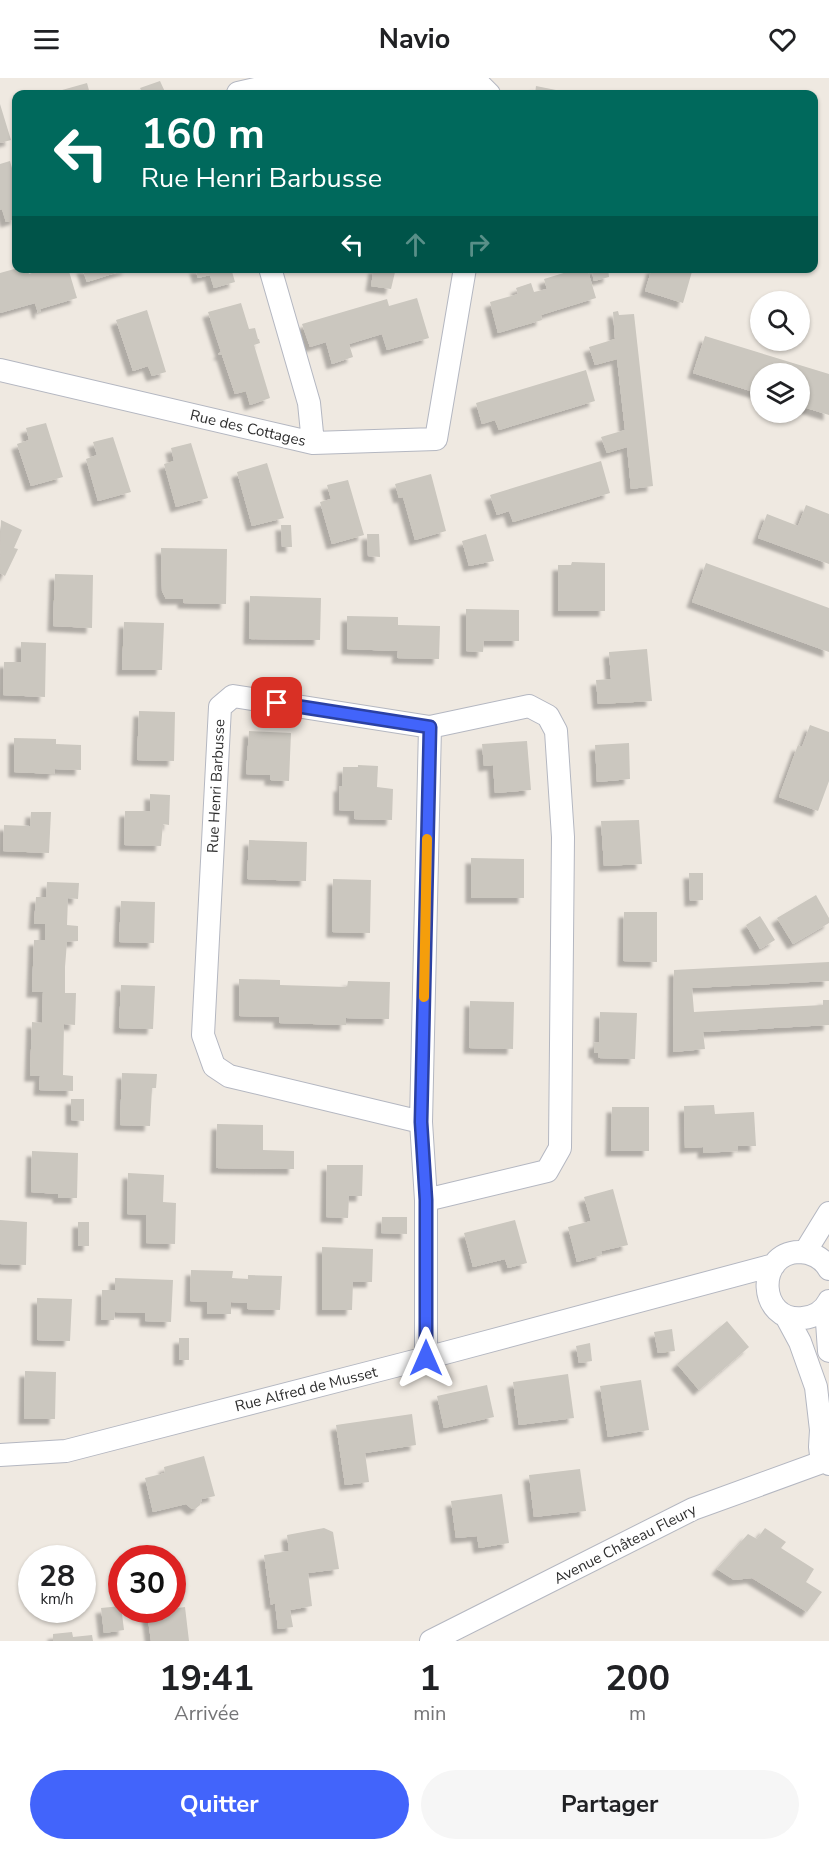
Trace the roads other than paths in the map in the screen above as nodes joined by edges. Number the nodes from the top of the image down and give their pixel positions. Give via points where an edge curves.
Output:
1 (236, 88) edge
2 (485, 90) edge
3 (271, 273) edge
4 (464, 273) edge
5 (0, 370) edge
6 (312, 443) junction
7 (430, 727) junction
8 (421, 1122) junction
9 (426, 1200) junction
10 (829, 1213) edge
11 (829, 1238) edge
12 (806, 1252) junction
13 (774, 1265) junction
14 (828, 1268) edge
15 (714, 1280) junction
16 (768, 1296) junction
17 (827, 1304) edge
18 (786, 1316) junction
19 (829, 1351) edge
20 (426, 1358) junction
21 (0, 1455) edge
22 (827, 1463) edge
23 (431, 1641) edge

1 - 2 street via 480,85
3 - 6 street via 309,403
4 - 6 street, Rue des Cottages via 436,439
5 - 6 street, Rue des Cottages
7 - 8 street
7 - 8 street, Rue Henri Barbusse via 233,696 220,707 203,1035 214,1066 229,1076
7 - 9 street, Rue Henri Barbusse via 529,706 548,716 556,731 563,837 560,1148 547,1171
8 - 9 street
9 - 20 street
10 - 12 street
11 - 14 street
12 - 13 street, Rue Alfred de Musset via 794,1252
12 - 14 street via 818,1257
13 - 15 street, Rue Alfred de Musset
13 - 16 street via 767,1280
15 - 16 street, Rue Alfred de Musset
15 - 20 street, Rue Alfred de Musset
16 - 18 street
17 - 18 street via 818,1314 807,1318
17 - 19 street
18 - 22 street via 816,1386 820,1447
20 - 21 street, Rue Alfred de Musset via 66,1451
22 - 23 street, Avenue Château Fleury via 774,1478 693,1509

